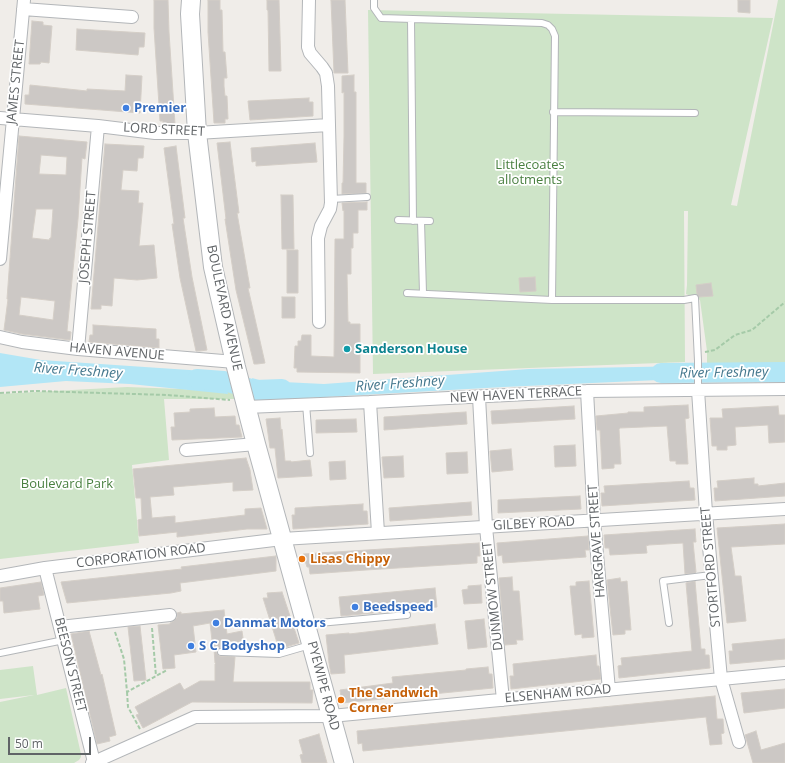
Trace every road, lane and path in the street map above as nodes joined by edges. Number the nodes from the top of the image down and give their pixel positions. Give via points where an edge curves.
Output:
1 (191, 0) edge
2 (309, 0) edge
3 (374, 0) edge
4 (24, 4) edge
5 (132, 17) dead end
6 (411, 19) junction
7 (553, 112) junction
8 (695, 113) dead end
9 (0, 118) edge
10 (12, 119) junction
11 (329, 125) junction
12 (98, 126) junction
13 (197, 133) junction
14 (367, 197) dead end
15 (331, 199) junction
16 (398, 220) dead end
17 (413, 220) junction
18 (421, 221) junction
19 (430, 221) dead end
20 (0, 260) edge
21 (407, 293) dead end
22 (423, 293) junction
23 (552, 300) junction
24 (785, 302) edge
25 (319, 322) dead end
26 (0, 337) edge
27 (78, 349) junction
28 (698, 352) junction
29 (236, 365) junction
30 (698, 386) junction
31 (785, 389) edge
32 (587, 392) junction
33 (0, 393) edge
34 (479, 397) junction
35 (370, 402) junction
36 (242, 403) junction
37 (306, 404) junction
38 (256, 444) junction
39 (186, 450) dead end
40 (310, 453) dead end
41 (785, 509) edge
42 (706, 513) junction
43 (594, 520) junction
44 (486, 527) junction
45 (378, 533) junction
46 (282, 540) junction
47 (45, 568) junction
48 (711, 575) junction
49 (0, 576) edge
50 (170, 615) dead end
51 (407, 615) dead end
52 (150, 617) junction
53 (112, 621) junction
54 (668, 623) dead end
55 (306, 624) junction
56 (60, 627) junction
57 (64, 640) junction
58 (312, 644) junction
59 (221, 652) dead end
60 (0, 653) edge
61 (167, 670) dead end
62 (785, 673) edge
63 (156, 676) junction
64 (721, 679) junction
65 (609, 690) junction
66 (127, 692) junction
67 (503, 700) junction
68 (331, 716) junction
69 (146, 739) junction
70 (739, 742) dead end
71 (93, 763) edge
72 (344, 763) edge

1 - 13 street, BOULEVARD AVENUE
2 - 11 street via 308,47 326,73
3 - 6 lane via 374,8 381,18
4 - 5 street
4 - 10 street, JAMES STREET
6 - 7 lane via 548,25 555,36
6 - 17 lane
7 - 8 lane
7 - 23 lane
9 - 10 street, LORD STREET
10 - 12 street, LORD STREET
10 - 20 street, JAMES STREET
11 - 13 street, LORD STREET
11 - 15 street
12 - 13 street, LORD STREET
12 - 27 street, JOSEPH STREET
13 - 29 street, BOULEVARD AVENUE via 213,267
14 - 15 lane
15 - 25 street via 330,209 318,238
16 - 17 lane
17 - 18 lane
18 - 19 lane
18 - 22 lane
21 - 22 lane
22 - 23 lane
23 - 28 lane via 695,298
24 - 28 path via 752,330 735,335 715,350
26 - 27 street, HAVEN AVENUE
27 - 29 street, HAVEN AVENUE
28 - 30 lane
29 - 36 street, BOULEVARD AVENUE
30 - 31 street, NEW HAVEN TERRACE
30 - 32 street, NEW HAVEN TERRACE
30 - 42 street, STORTFORD STREET
32 - 34 street, NEW HAVEN TERRACE
32 - 43 street, HARGRAVE STREET
33 - 36 path via 36,391 167,395
34 - 35 street, NEW HAVEN TERRACE
34 - 44 street, DUNMOW STREET
35 - 37 street, NEW HAVEN TERRACE
35 - 45 street
36 - 37 street, NEW HAVEN TERRACE
36 - 38 street, BOULEVARD AVENUE
37 - 40 lane
38 - 39 street
38 - 46 street, BOULEVARD AVENUE
41 - 42 street, GILBEY ROAD
42 - 43 street, GILBEY ROAD
42 - 48 street, STORTFORD STREET
43 - 44 street, GILBEY ROAD
43 - 65 street, HARGRAVE STREET
44 - 45 street, GILBEY ROAD
44 - 67 street, DUNMOW STREET
45 - 46 street, GILBEY ROAD
46 - 47 street, CORPORATION ROAD
46 - 55 street, PYEWIPE ROAD
47 - 49 street, CORPORATION ROAD
47 - 56 street, BEESON STREET
48 - 54 lane via 663,581
48 - 64 street, STORTFORD STREET
50 - 52 street
51 - 55 lane
52 - 53 street
52 - 63 path
53 - 56 street
53 - 66 path via 124,659
55 - 58 street, PYEWIPE ROAD
56 - 57 street, BEESON STREET
57 - 60 lane
57 - 71 street, BEESON STREET
58 - 59 lane via 279,654
58 - 68 street, PYEWIPE ROAD
61 - 63 path
62 - 64 street, ELSENHAM ROAD
63 - 66 path
64 - 65 street, ELSENHAM ROAD
64 - 70 street, STORTFORD STREET
65 - 67 street, ELSENHAM ROAD
66 - 69 path via 128,708
67 - 68 street, ELSENHAM ROAD
68 - 69 street, ELSENHAM ROAD via 195,717
68 - 72 street, PYEWIPE ROAD
69 - 71 street, ELSENHAM ROAD

